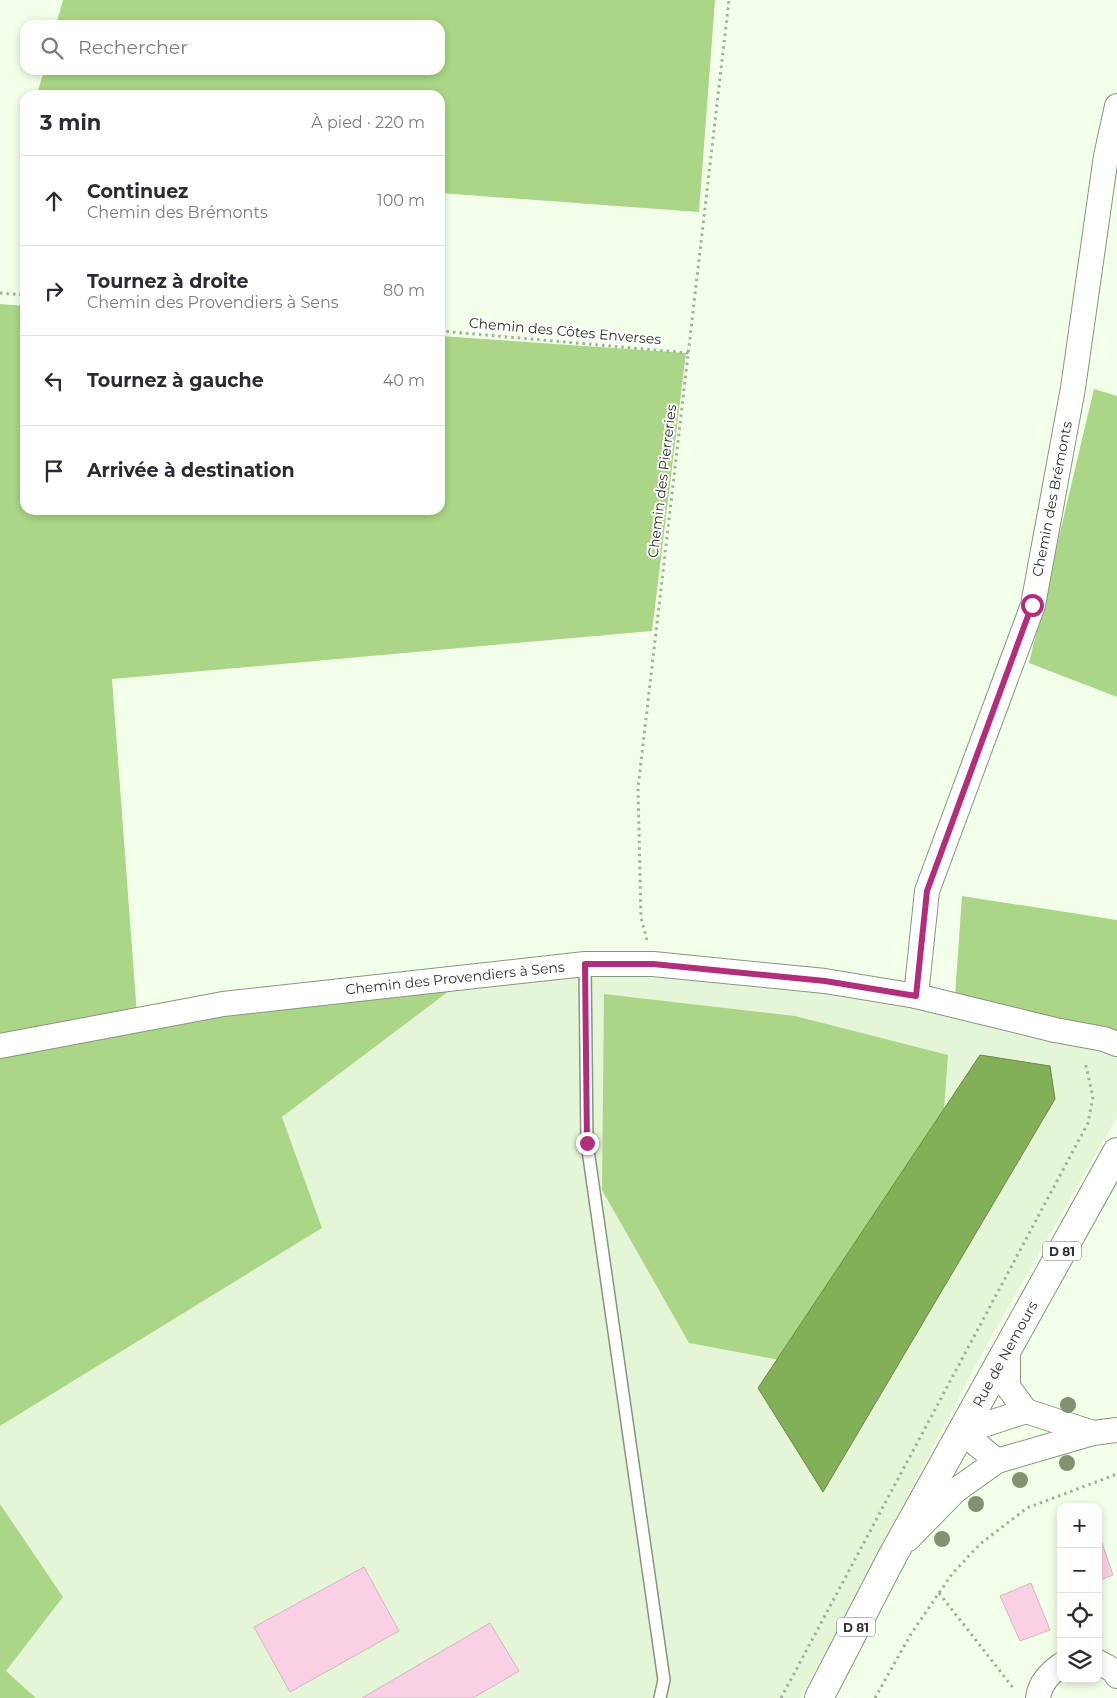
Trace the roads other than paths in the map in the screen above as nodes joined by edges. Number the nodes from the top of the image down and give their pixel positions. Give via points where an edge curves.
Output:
1 (1117, 106) edge
2 (585, 964) junction
3 (916, 996) junction
4 (1117, 1044) edge
5 (0, 1046) edge
6 (1117, 1152) edge
7 (1008, 1350) junction
8 (1026, 1412) junction
9 (1117, 1430) edge
10 (962, 1432) junction
11 (1093, 1433) junction
12 (997, 1461) junction
13 (893, 1555) junction
14 (1102, 1664) edge
15 (1057, 1667) edge
16 (1117, 1676) edge
17 (660, 1698) edge
18 (819, 1698) edge
19 (1038, 1698) edge

1 - 3 street, Chemin des Brémonts via 1106,156 1073,388 1032,605 927,891
2 - 3 street, Chemin des Provendiers à Sens via 653,964 825,981
2 - 5 street, Chemin des Provendiers à Sens via 223,1004
2 - 17 lane via 587,1143 664,1680
3 - 4 street, Chemin des Provendiers à Sens
6 - 7 main road, Rue de Nemours / D 81
7 - 8 street via 1008,1387
7 - 10 main road, Rue de Nemours / D 81
8 - 10 street
8 - 11 street
9 - 11 street
10 - 12 street
10 - 13 main road, Rue de Nemours / D 81
11 - 12 street
12 - 13 street via 954,1491
13 - 18 main road, D 81
14 - 16 street
15 - 19 street via 1048,1674 1039,1689

